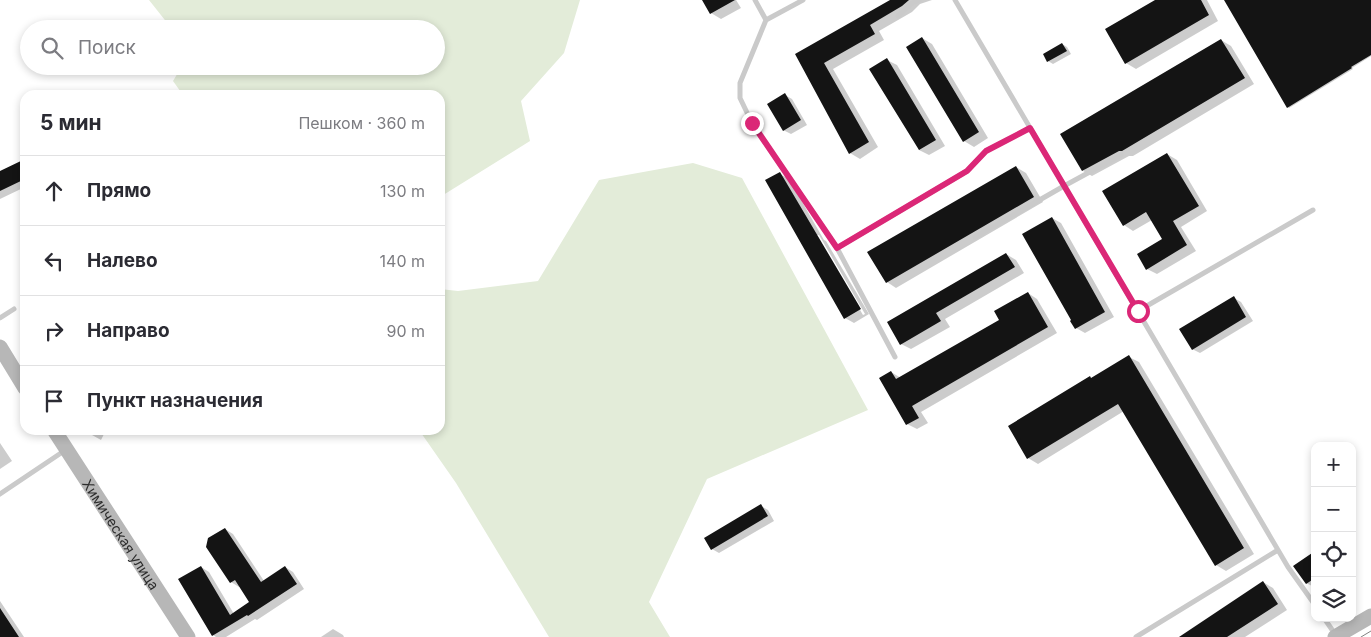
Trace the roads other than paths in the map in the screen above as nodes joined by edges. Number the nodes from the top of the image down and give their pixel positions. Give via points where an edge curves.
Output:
1 (755, 0) edge
2 (803, 0) edge
3 (919, 0) edge
4 (956, 0) edge
5 (898, 16) dead end
6 (766, 20) junction
7 (1030, 128) junction
8 (1121, 156) dead end
9 (1064, 186) junction
10 (1313, 210) dead end
11 (975, 237) dead end
12 (837, 248) junction
13 (14, 309) dead end
14 (1138, 311) junction
15 (0, 318) edge
16 (0, 347) edge
17 (895, 357) dead end
18 (20, 380) edge
19 (57, 435) edge
20 (67, 449) junction
21 (0, 494) edge
22 (1278, 550) junction
23 (1311, 599) edge
24 (1371, 616) edge
25 (1327, 622) edge
26 (188, 637) edge
27 (1136, 637) edge
28 (1336, 637) edge

1 - 6 lane
2 - 6 lane
3 - 5 lane
4 - 7 lane
6 - 12 lane via 740,83 740,98 752,123
7 - 9 lane
7 - 12 lane via 986,151 967,171
8 - 9 lane
9 - 11 lane
9 - 14 lane
10 - 14 lane
12 - 17 lane
13 - 15 lane
14 - 22 lane
16 - 18 main road
19 - 20 main road, Химическая улица
20 - 21 lane
20 - 26 main road, Химическая улица
22 - 23 lane
22 - 27 lane
24 - 28 main road
25 - 28 lane

